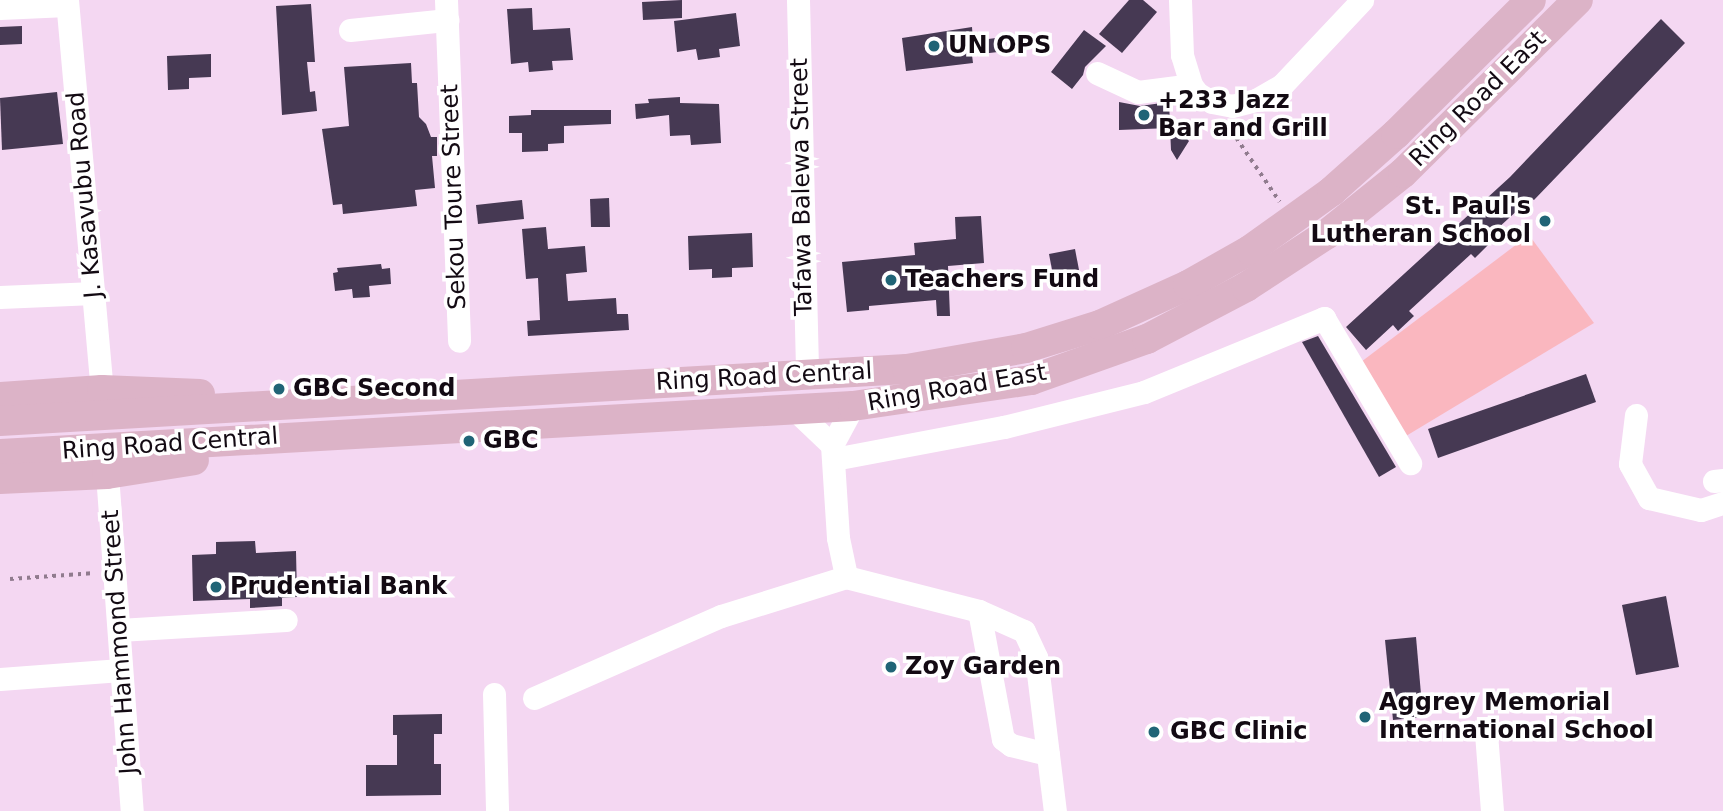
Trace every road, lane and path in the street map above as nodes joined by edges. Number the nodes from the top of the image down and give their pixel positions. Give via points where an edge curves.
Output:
1 (798, 0) edge
2 (1180, 0) edge
3 (1362, 0) edge
4 (1531, 0) edge
5 (1578, 0) edge
6 (67, 2) edge
7 (0, 8) edge
8 (447, 10) edge
9 (350, 30) dead end
10 (1097, 73) dead end
11 (1191, 85) junction
12 (1212, 102) junction
13 (1293, 219) junction
14 (94, 293) junction
15 (0, 298) edge
16 (459, 341) dead end
17 (807, 373) junction
18 (653, 383) junction
19 (102, 390) junction
20 (0, 397) edge
21 (298, 403) junction
22 (853, 406) junction
23 (793, 408) junction
24 (1636, 415) dead end
25 (656, 416) junction
26 (0, 421) edge
27 (294, 435) junction
28 (833, 452) junction
29 (0, 454) edge
30 (1410, 463) dead end
31 (107, 474) junction
32 (0, 478) edge
33 (1723, 503) edge
34 (115, 571) junction
35 (846, 576) junction
36 (10, 579) dead end
37 (979, 611) junction
38 (286, 620) dead end
39 (119, 630) junction
40 (121, 670) junction
41 (0, 680) edge
42 (494, 694) dead end
43 (534, 698) dead end
44 (1486, 733) dead end
45 (1048, 754) junction
46 (132, 811) edge
47 (497, 811) edge
48 (1055, 811) edge
49 (1492, 811) edge

1 - 17 street, Tafawa Balewa Street
2 - 11 street via 1182,55
3 - 12 street via 1282,85 1256,100 1232,106
4 - 13 main road, Ring Road Central via 1396,134
5 - 22 main road, Ring Road East via 1403,173 1327,234 1246,287 1147,339 1031,380
6 - 7 street
6 - 14 street, J. Kasavubu Road
8 - 9 street
8 - 16 street, Sekou Toure Street
10 - 11 street via 1138,92
11 - 12 street
12 - 13 path
13 - 17 main road, Ring Road Central via 1188,285 1100,325 1026,348 907,369
14 - 15 street
14 - 19 street, J. Kasavubu Road
17 - 18 main road, Ring Road Central
18 - 21 main road, Ring Road Central
18 - 25 main road
19 - 20 main road, Ring Road Central
19 - 21 main road, Ring Road Central via 159,390
21 - 26 main road, Ring Road Central
22 - 23 main road, Ring Road East
22 - 28 street
23 - 25 main road, Ring Road East
23 - 28 street
24 - 33 street via 1630,464 1648,498 1702,510
25 - 27 main road, Ring Road East
27 - 29 main road, Ring Road Central
27 - 31 main road, Ring Road Central via 179,463
28 - 30 street via 1004,427 1144,392 1324,318
28 - 35 street via 838,538
31 - 32 main road, Ring Road Central
31 - 34 street, John Hammond Street
34 - 36 path
34 - 39 street, John Hammond Street
35 - 37 street
35 - 43 street via 721,616
37 - 45 street via 1024,631 1037,657
37 - 45 street via 1003,740
38 - 39 street
39 - 40 street, John Hammond Street
40 - 41 street
40 - 46 street, John Hammond Street
42 - 47 street
44 - 49 street
45 - 48 street

